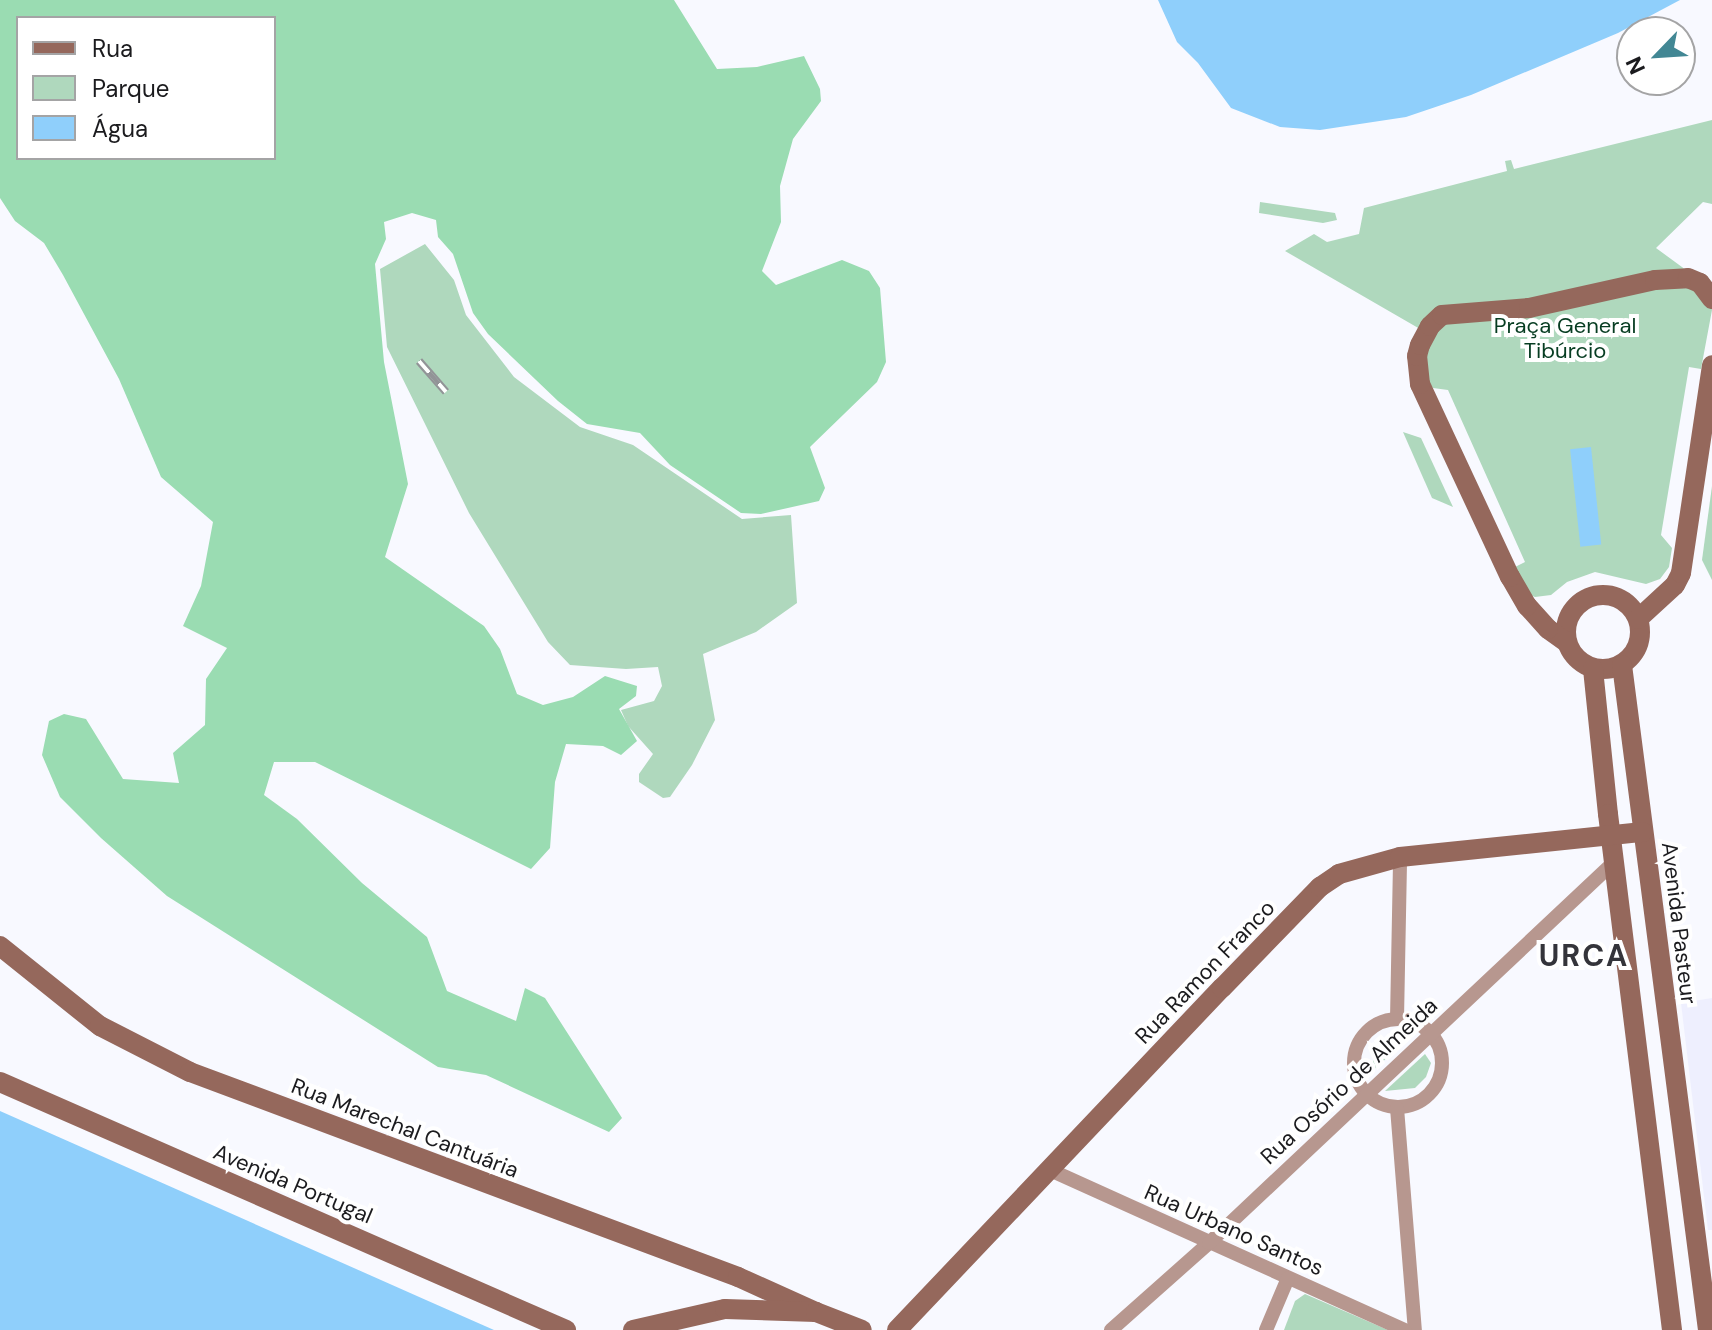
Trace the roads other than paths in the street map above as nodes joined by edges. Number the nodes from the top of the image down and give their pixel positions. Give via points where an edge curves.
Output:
1 (1712, 299) edge
2 (1712, 365) edge
3 (1638, 619) junction
4 (1566, 642) junction
5 (1622, 665) junction
6 (1593, 669) junction
7 (1643, 832) junction
8 (1611, 835) junction
9 (1400, 857) junction
10 (1614, 862) junction
11 (0, 946) edge
12 (1397, 1019) junction
13 (1669, 1032) junction
14 (1431, 1034) junction
15 (1636, 1037) junction
16 (0, 1082) edge
17 (1366, 1093) junction
18 (1397, 1108) junction
19 (1048, 1169) junction
20 (1209, 1243) junction
21 (738, 1277) junction
22 (1288, 1278) junction
23 (725, 1309) junction
24 (816, 1312) junction
25 (566, 1330) edge
26 (633, 1330) edge
27 (862, 1330) edge
28 (897, 1330) edge
29 (1111, 1330) edge
30 (1266, 1330) edge
31 (1404, 1330) edge
32 (1415, 1330) edge
33 (1672, 1330) edge
34 (1708, 1330) edge

1 - 4 street via 1700,283 1688,278 1655,280 1529,308 1442,315 1420,345 1420,384 1510,577 1527,606
2 - 3 street via 1681,573
3 - 4 street via 1622,600 1597,595 1575,606 1568,617
3 - 5 street via 1638,644
4 - 6 street via 1576,659
5 - 6 street
5 - 7 street, Avenida Pasteur
6 - 8 street
7 - 8 street, Rua Ramon Franco
7 - 13 street, Avenida Pasteur
8 - 9 street, Rua Ramon Franco
8 - 10 street
9 - 12 street
9 - 19 street, Rua Ramon Franco via 1358,866 1320,887
10 - 14 street, Rua Osório de Almeida
10 - 15 street
11 - 21 street, Rua Marechal Cantuária via 100,1026 178,1067
12 - 14 street via 1416,1022
12 - 17 street via 1373,1026 1357,1046 1355,1071
13 - 15 street
13 - 34 street, Avenida Pasteur
14 - 17 street, Rua Osório de Almeida
14 - 18 street via 1443,1061 1435,1088 1425,1099
15 - 33 street
16 - 25 street, Avenida Portugal
17 - 18 street
17 - 20 street, Rua Osório de Almeida
18 - 32 street
19 - 20 street, Rua Urbano Santos
19 - 28 street, Rua Ramon Franco
20 - 22 street, Rua Urbano Santos
20 - 29 street, Rua Osório de Almeida
21 - 23 street
21 - 24 street, Rua Marechal Cantuária
22 - 30 street
22 - 31 street, Rua Urbano Santos
23 - 24 street
23 - 26 street
24 - 27 street

